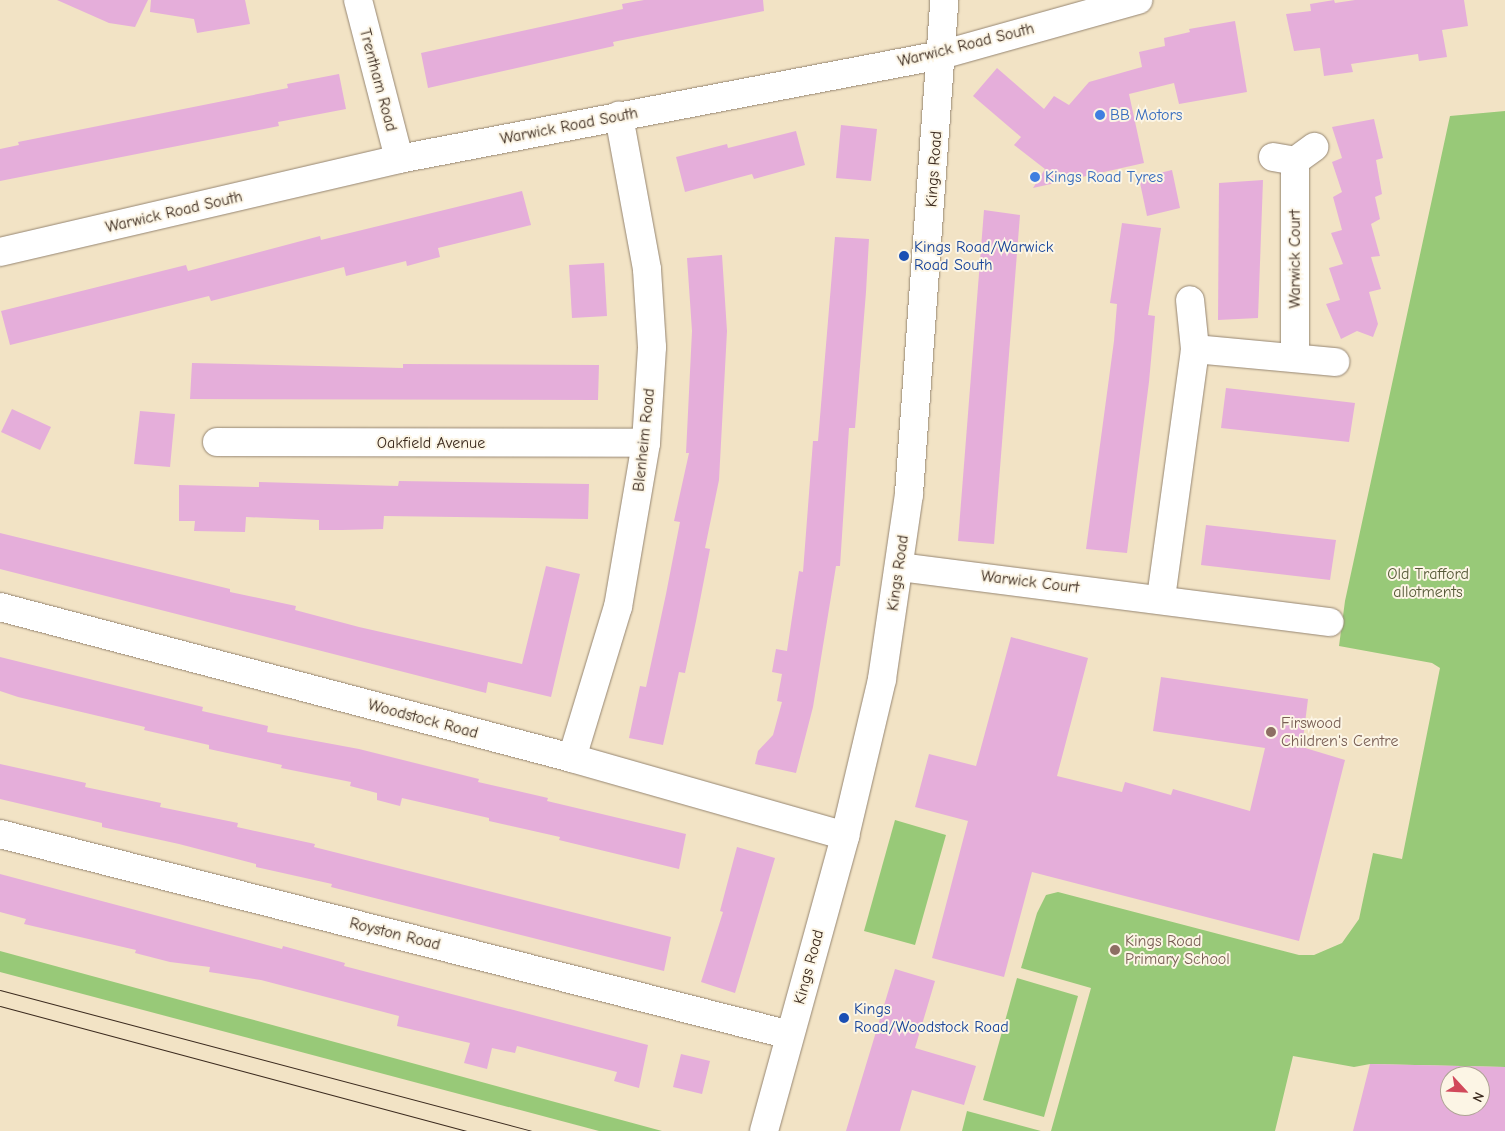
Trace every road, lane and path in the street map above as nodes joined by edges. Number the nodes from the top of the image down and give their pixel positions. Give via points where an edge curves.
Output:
1 (358, 0) edge
2 (944, 0) edge
3 (1138, 0) edge
4 (941, 55) junction
5 (619, 116) junction
6 (1294, 155) dead end
7 (399, 159) junction
8 (0, 252) edge
9 (1190, 300) dead end
10 (1195, 349) junction
11 (1295, 356) junction
12 (1335, 362) dead end
13 (217, 442) dead end
14 (646, 443) junction
15 (899, 566) junction
16 (1161, 598) junction
17 (0, 607) edge
18 (1329, 622) dead end
19 (572, 758) junction
20 (0, 834) edge
21 (845, 836) junction
22 (790, 1035) junction
23 (764, 1131) edge

1 - 7 street, Trentham Road
2 - 4 street, Kings Road
3 - 4 street, Warwick Road South
4 - 5 street, Warwick Road South
4 - 15 street, Kings Road via 921,361
5 - 7 street, Warwick Road South
5 - 14 street, Blenheim Road via 647,269 652,348
6 - 11 street, Warwick Court
7 - 8 street, Warwick Road South
9 - 10 street
10 - 11 street
10 - 16 street
11 - 12 street
13 - 14 street, Oakfield Avenue
14 - 19 street, Blenheim Road via 618,606
15 - 16 street, Warwick Court
15 - 21 street, Kings Road via 882,679
16 - 18 street, Warwick Court
17 - 19 street, Woodstock Road
19 - 21 street, Woodstock Road
20 - 22 street, Royston Road
21 - 22 street, Kings Road
22 - 23 street, Kings Road

